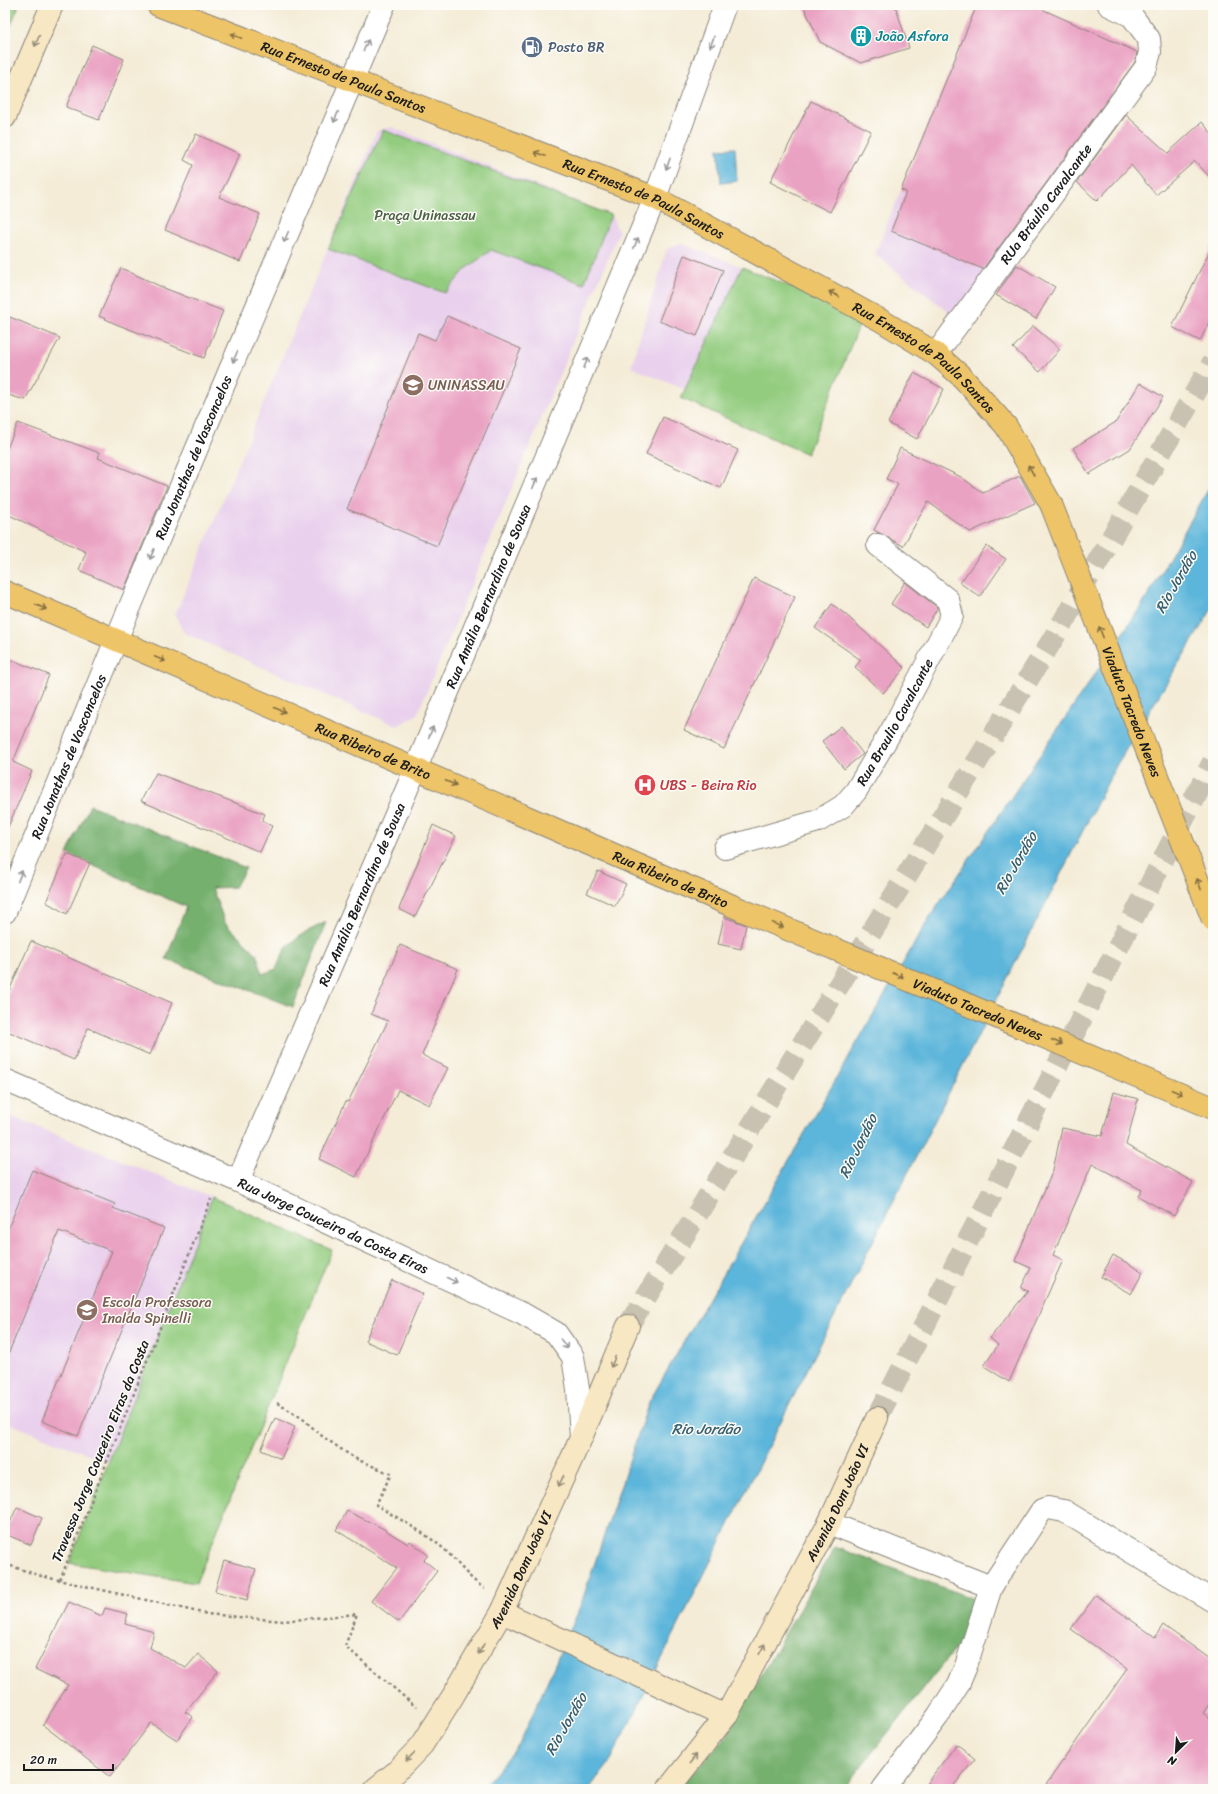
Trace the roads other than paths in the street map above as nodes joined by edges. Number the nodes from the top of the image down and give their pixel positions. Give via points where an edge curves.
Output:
1 (52, 5) edge
2 (158, 5) edge
3 (384, 5) edge
4 (725, 5) edge
5 (1109, 5) edge
6 (351, 81) junction
7 (5, 116) edge
8 (655, 198) junction
9 (936, 354) junction
10 (1051, 504) joint
11 (878, 545) dead end
12 (5, 592) edge
13 (116, 640) junction
14 (416, 768) junction
15 (724, 848) dead end
16 (742, 910) joint
17 (5, 912) edge
18 (1213, 920) edge
19 (5, 1080) edge
20 (1213, 1108) edge
21 (230, 1178) junction
22 (628, 1326) tunnel mouth
23 (877, 1418) tunnel mouth
24 (581, 1438) junction
25 (829, 1523) junction
26 (991, 1587) junction
27 (1213, 1601) edge
28 (504, 1607) junction
29 (726, 1716) junction
30 (375, 1789) edge
31 (668, 1789) edge
32 (883, 1789) edge

1 -> 7 main road
6 -> 2 main road, Rua Ernesto de Paula Santos
6 -> 3 street, Rua Jonathas de Vasconcelos
4 -> 8 street, Rua Amália Bernardino de Sousa
5 - 9 street, RUa Bráulio Cavalcante via 1132,16 1149,39 1150,52 1146,68
8 -> 6 main road, Rua Ernesto de Paula Santos
6 -> 13 street, Rua Jonathas de Vasconcelos
9 -> 8 main road, Rua Ernesto de Paula Santos via 882,321
14 -> 8 street, Rua Amália Bernardino de Sousa
10 -> 9 main road, Rua Ernesto de Paula Santos via 1006,426 961,376
18 -> 10 main road, Viaduto Tacredo Neves, bridge
11 - 15 street, Rua Braulio Cavalcante via 948,600 952,616 893,728 856,791 843,806 818,821
12 -> 13 main road, Rua Ribeiro de Brito
13 -> 14 main road, Rua Ribeiro de Brito
17 -> 13 street, Rua Jonathas de Vasconcelos
14 -> 16 main road, Rua Ribeiro de Brito
14 - 21 street, Rua Amália Bernardino de Sousa
16 -> 20 main road, Viaduto Tacredo Neves, bridge
19 - 21 street, Rua Jorge Couceiro da Costa Eiras
21 -> 24 street, Rua Jorge Couceiro da Costa Eiras via 523,1314 556,1333 573,1357
22 -> 24 main road, Avenida Dom João VI
23 - 25 main road, Avenida Dom João VI
24 -> 28 main road, Avenida Dom João VI
25 - 26 street
29 -> 25 main road, Avenida Dom João VI
26 - 27 street via 1038,1515 1048,1508 1064,1511
26 - 32 street via 958,1685
28 - 29 main road via 546,1632
28 -> 30 main road, Avenida Dom João VI via 422,1745
31 -> 29 main road, Avenida Dom João VI

